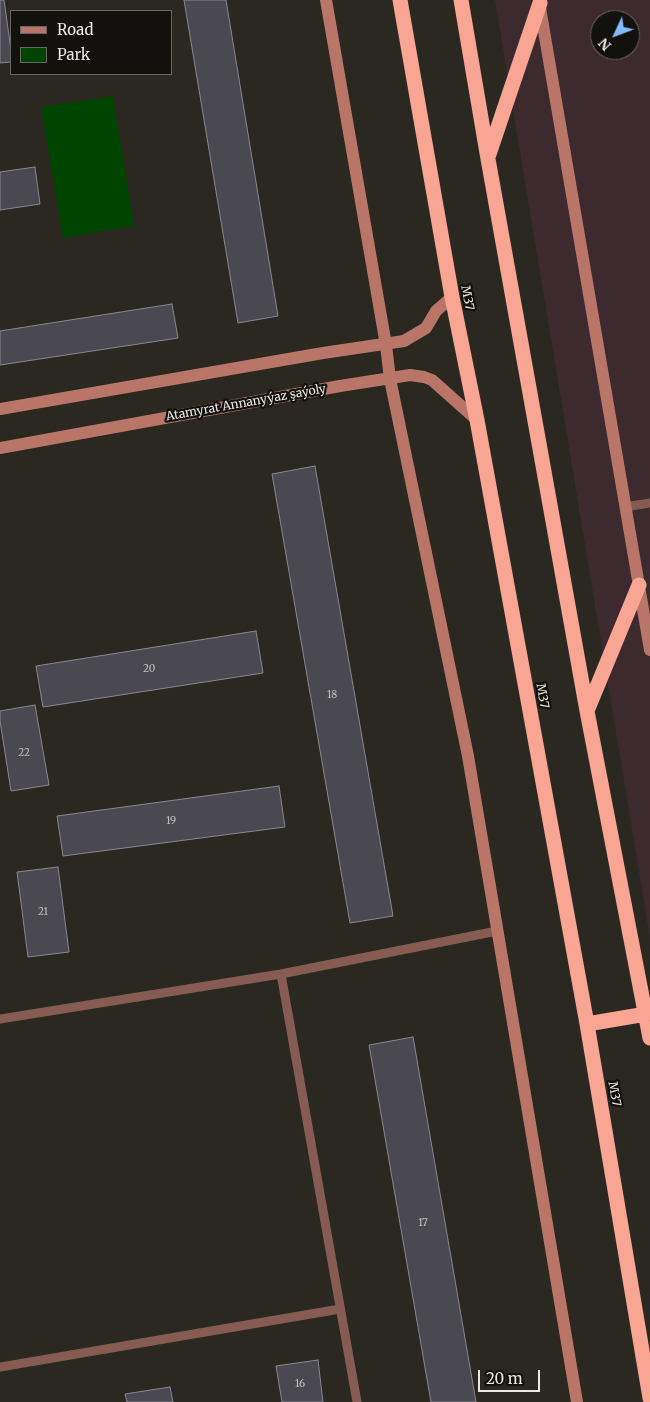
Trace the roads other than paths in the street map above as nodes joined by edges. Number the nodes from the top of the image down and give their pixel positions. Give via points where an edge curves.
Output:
1 (326, 0) edge
2 (400, 0) edge
3 (461, 0) edge
4 (539, 2) edge
5 (488, 159) junction
6 (452, 297) junction
7 (386, 345) junction
8 (390, 379) junction
9 (0, 409) edge
10 (477, 420) junction
11 (0, 448) edge
12 (650, 503) edge
13 (626, 507) junction
14 (639, 585) junction
15 (650, 650) edge
16 (587, 711) junction
17 (497, 931) junction
18 (281, 974) junction
19 (646, 1014) junction
20 (0, 1019) edge
21 (587, 1024) junction
22 (650, 1038) edge
23 (340, 1310) junction
24 (0, 1367) edge
25 (650, 1398) edge
26 (357, 1402) edge
27 (577, 1402) edge

1 - 7 street
2 - 6 highway, M37 / M37
3 - 5 highway
4 - 5 highway
4 - 13 street
5 - 16 highway
6 - 7 street via 436,311 426,328 404,341
6 - 10 highway, M37 / M37
7 - 8 street
7 - 9 street via 313,354
8 - 10 street, Atamyrat Annanyýaz şaýoly via 410,376 432,380
8 - 11 street, Atamyrat Annanyýaz şaýoly
8 - 17 street via 468,756
10 - 21 highway, M37 / M37
12 - 13 lane
13 - 14 street
14 - 15 street
14 - 16 highway
16 - 19 highway
17 - 18 lane
17 - 27 street
18 - 20 lane
18 - 23 lane
19 - 21 highway
19 - 22 highway
21 - 25 highway, M37 / M37
23 - 24 lane
23 - 26 lane

